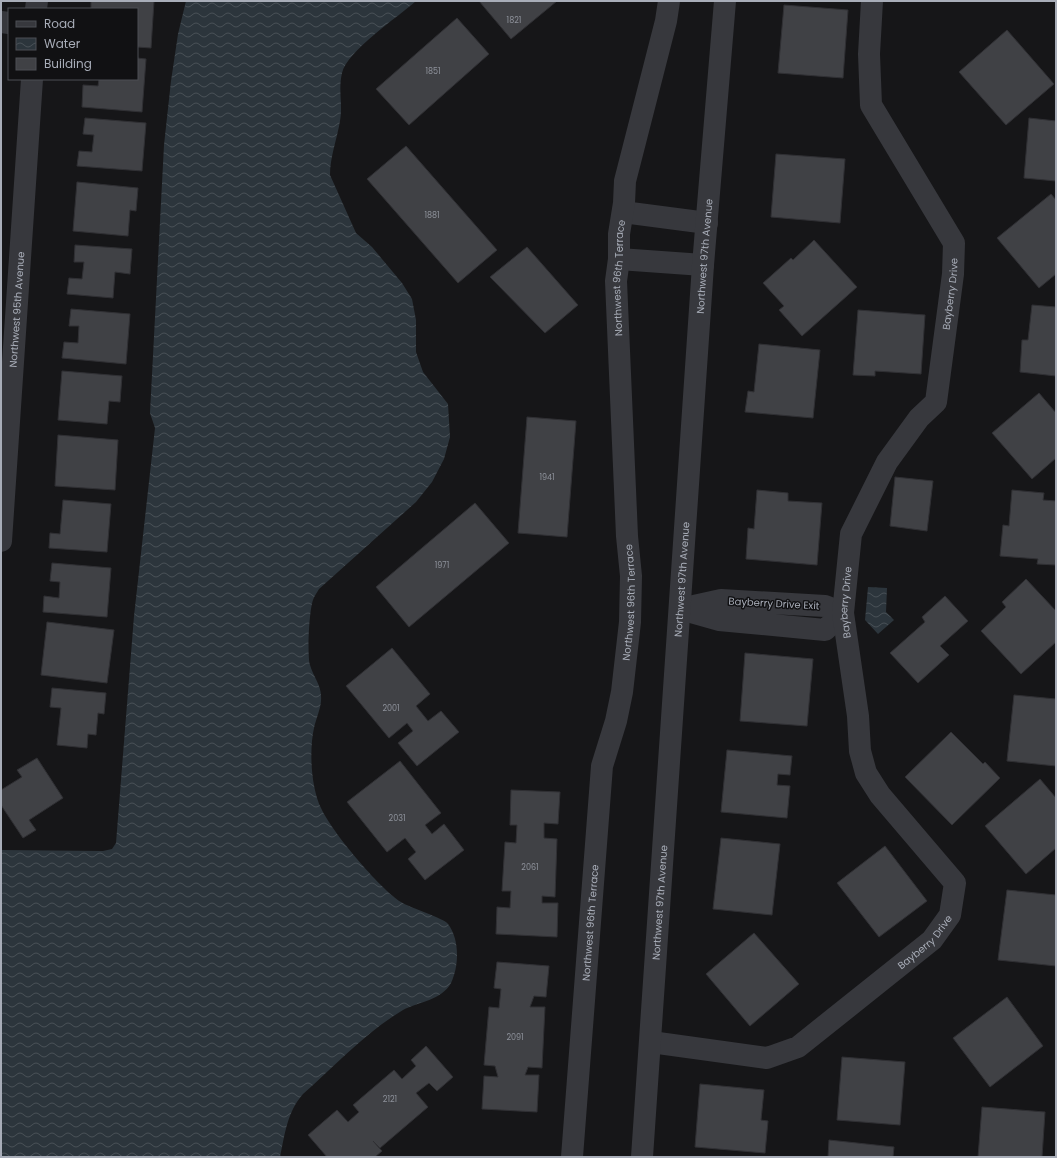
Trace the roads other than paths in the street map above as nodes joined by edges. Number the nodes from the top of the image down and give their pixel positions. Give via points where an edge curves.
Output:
1 (669, 1) edge
2 (724, 1) edge
3 (872, 1) edge
4 (32, 80) edge
5 (623, 212) junction
6 (707, 223) junction
7 (619, 259) junction
8 (703, 265) junction
9 (10, 280) edge
10 (1, 541) edge
11 (680, 610) junction
12 (843, 613) junction
13 (651, 1042) junction
14 (572, 1157) edge
15 (642, 1157) edge

1 - 5 street, Northwest 96th Terrace via 625,181
2 - 6 street, Northwest 97th Avenue
3 - 12 street, Bayberry Drive via 869,54 871,105 954,243 954,274 936,402 919,418 887,462 851,534
4 - 9 street, Northwest 95th Avenue
5 - 6 street
5 - 7 street, Northwest 96th Terrace via 619,234
6 - 8 street, Northwest 97th Avenue
7 - 8 street
7 - 14 street, Northwest 96th Terrace via 616,282 631,576 630,622 622,692 602,766
8 - 11 street, Northwest 97th Avenue
9 - 10 street, Northwest 95th Avenue
11 - 12 street via 719,620 825,630
11 - 13 street, Northwest 97th Avenue
12 - 13 street, Bayberry Drive via 858,716 860,751 866,773 880,795 955,883 950,915 932,940 798,1047 767,1058
13 - 15 street, Northwest 97th Avenue

